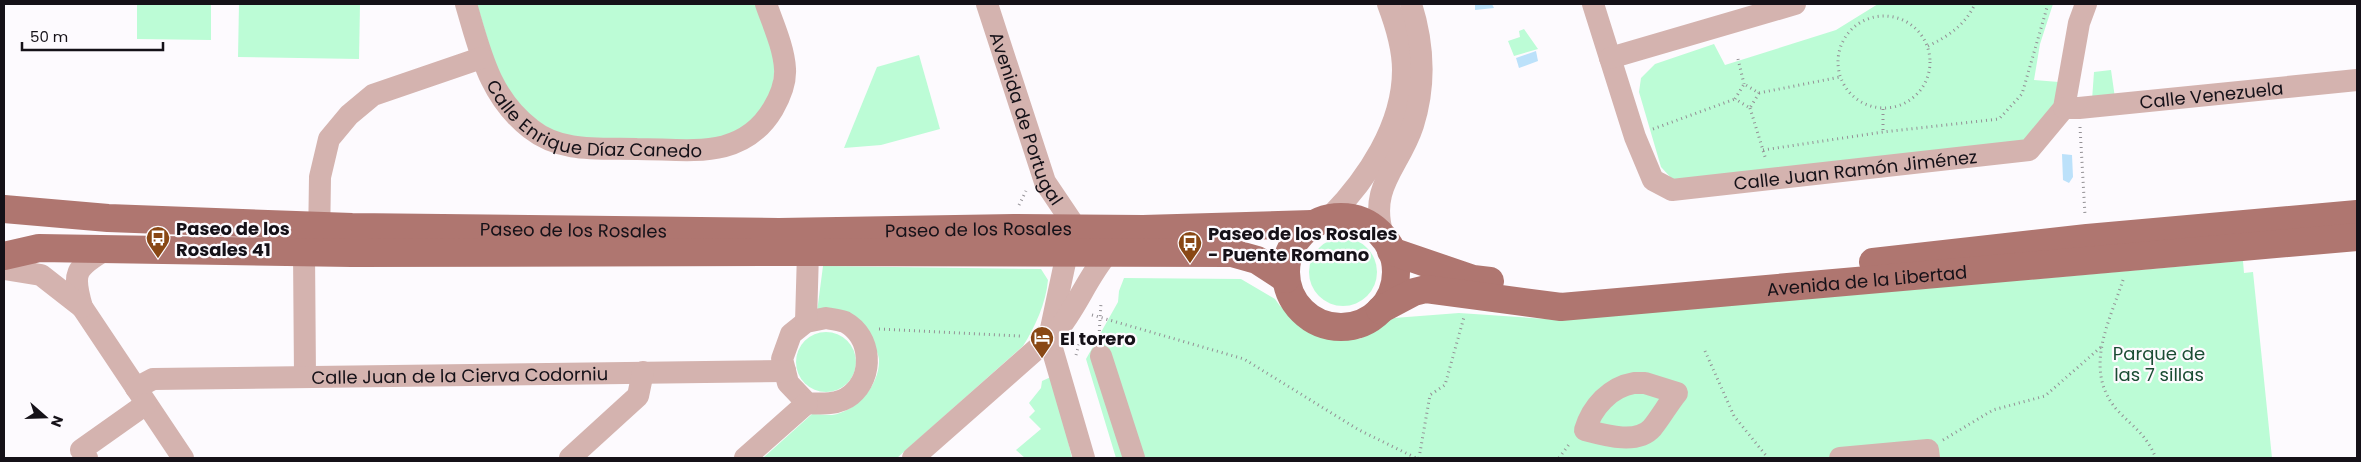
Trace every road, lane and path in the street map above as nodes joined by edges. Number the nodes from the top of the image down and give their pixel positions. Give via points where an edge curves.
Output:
1 (466, 4) edge
2 (766, 4) edge
3 (986, 4) edge
4 (1388, 4) edge
5 (1410, 4) edge
6 (1593, 4) edge
7 (1795, 4) edge
8 (1975, 4) edge
9 (2048, 4) edge
10 (2086, 4) edge
11 (1928, 46) junction
12 (481, 58) junction
13 (1610, 58) junction
14 (1738, 58) dead end
15 (1840, 77) junction
16 (2357, 80) edge
17 (1744, 84) junction
18 (1759, 93) junction
19 (1735, 99) junction
20 (1750, 108) junction
21 (2072, 108) junction
22 (1882, 109) junction
23 (1650, 130) dead end
24 (1883, 132) junction
25 (1762, 150) junction
26 (1767, 165) dead end
27 (1027, 187) dead end
28 (4, 209) edge
29 (1017, 209) dead end
30 (2356, 218) edge
31 (1321, 221) junction
32 (2087, 238) junction
33 (1072, 241) junction
34 (314, 243) junction
35 (1387, 244) junction
36 (105, 250) junction
37 (808, 252) junction
38 (1108, 253) junction
39 (4, 256) edge
40 (4, 269) edge
41 (2125, 274) dead end
42 (1286, 279) junction
43 (1470, 295) junction
44 (82, 307) junction
45 (1380, 310) junction
46 (1090, 314) dead end
47 (1099, 317) dead end
48 (806, 322) junction
49 (1086, 323) dead end
50 (873, 328) dead end
51 (1083, 331) dead end
52 (1049, 338) junction
53 (2102, 346) junction
54 (1705, 351) dead end
55 (1075, 356) dead end
56 (1101, 356) dead end
57 (785, 371) junction
58 (643, 372) junction
59 (305, 377) junction
60 (141, 396) junction
61 (807, 403) junction
62 (84, 454) edge
63 (1929, 454) edge
64 (183, 458) edge
65 (570, 458) edge
66 (745, 458) edge
67 (913, 458) edge
68 (1084, 458) edge
69 (1134, 458) edge
70 (1417, 458) edge
71 (1768, 458) edge
72 (1840, 458) edge
73 (2156, 458) edge

1 - 12 street
2 - 12 street, Calle Enrique Díaz Canedo via 782,54 784,84 779,100 760,127 750,136 727,147 697,150 576,148 544,139 503,101
3 - 33 street, Avenida de Portugal via 1045,182
4 - 31 street via 1399,37 1402,62 1399,101 1393,121 1377,156 1350,197
5 - 35 street via 1421,48 1421,87 1412,127 1381,190 1378,203 1378,218
6 - 13 street, Calle Juan Ramón Jiménez
7 - 13 street
8 - 11 path via 1957,29
9 - 24 path via 2022,94 1999,119
10 - 21 street, Calle Juan Ramón Jiménez via 2079,23
11 - 15 path via 1916,28 1899,18 1882,16 1862,22 1848,33 1840,49
11 - 22 path via 1931,65 1918,94 1902,105
12 - 34 street, Calle Enrique Díaz Canedo via 373,95 349,115 329,139 320,178
13 - 21 street, Calle Juan Ramón Jiménez via 1635,137 1653,180 1672,190 2029,150
14 - 17 path
15 - 18 path
15 - 22 path via 1852,96 1868,106
16 - 21 street, Calle Venezuela
17 - 18 path
17 - 19 path
18 - 20 path
19 - 20 path
19 - 23 path
20 - 25 path
21 - 32 path
22 - 24 path
24 - 25 path
25 - 26 path
27 - 29 path
28 - 34 main road, Paseo de los Rosales
30 - 32 main road, Avenida de la Libertad
30 - 43 main road, Avenida de la Libertad via 1561,307
31 - 33 main road, Paseo de los Rosales via 1143,229
31 - 35 main road via 1354,218 1368,224
31 - 42 main road via 1301,233 1290,249
32 - 35 main road, Avenida de la Libertad via 1602,290 1559,289 1473,279
33 - 34 main road, Paseo de los Rosales via 779,232
33 - 37 main road, Paseo de los Rosales
33 - 38 main road, Paseo de los Rosales
33 - 52 street
34 - 36 main road, Paseo de los Rosales
34 - 37 main road, Paseo de los Rosales
34 - 59 street, Calle Enrique Díaz Canedo
35 - 45 main road via 1395,282
36 - 39 main road, Paseo de los Rosales via 39,248
36 - 44 street via 84,263 75,283
37 - 48 street
38 - 42 main road, Paseo de los Rosales via 1232,253 1257,260
38 - 52 street via 1074,309
40 - 44 street via 41,275
41 - 53 path
42 - 45 main road via 1299,306 1311,318 1328,326 1348,326 1366,320
43 - 45 main road, Avenida de la Libertad via 1426,290 1414,292
43 - 70 path via 1444,385 1430,395
44 - 60 street
46 - 49 path
47 - 70 path via 1244,359 1360,430
48 - 57 street via 792,334 782,359
48 - 61 street via 826,318 845,322 860,336 868,357 864,381 851,396 828,404
50 - 52 path
51 - 55 path
52 - 67 street
52 - 68 street
53 - 63 path via 2045,396 1993,410 1964,426
53 - 73 path via 2098,363 2109,399 2144,435
54 - 71 path via 1734,416
56 - 69 street
57 - 58 street, Calle Juan de la Cierva Codorniu
57 - 61 street via 788,383
58 - 59 street, Calle Juan de la Cierva Codorniu
58 - 65 street via 638,396
59 - 60 street, Calle Juan de la Cierva Codorniu via 153,379
60 - 62 street, Calle Juan de la Cierva Codorniu
60 - 64 street
61 - 66 street
63 - 72 street

